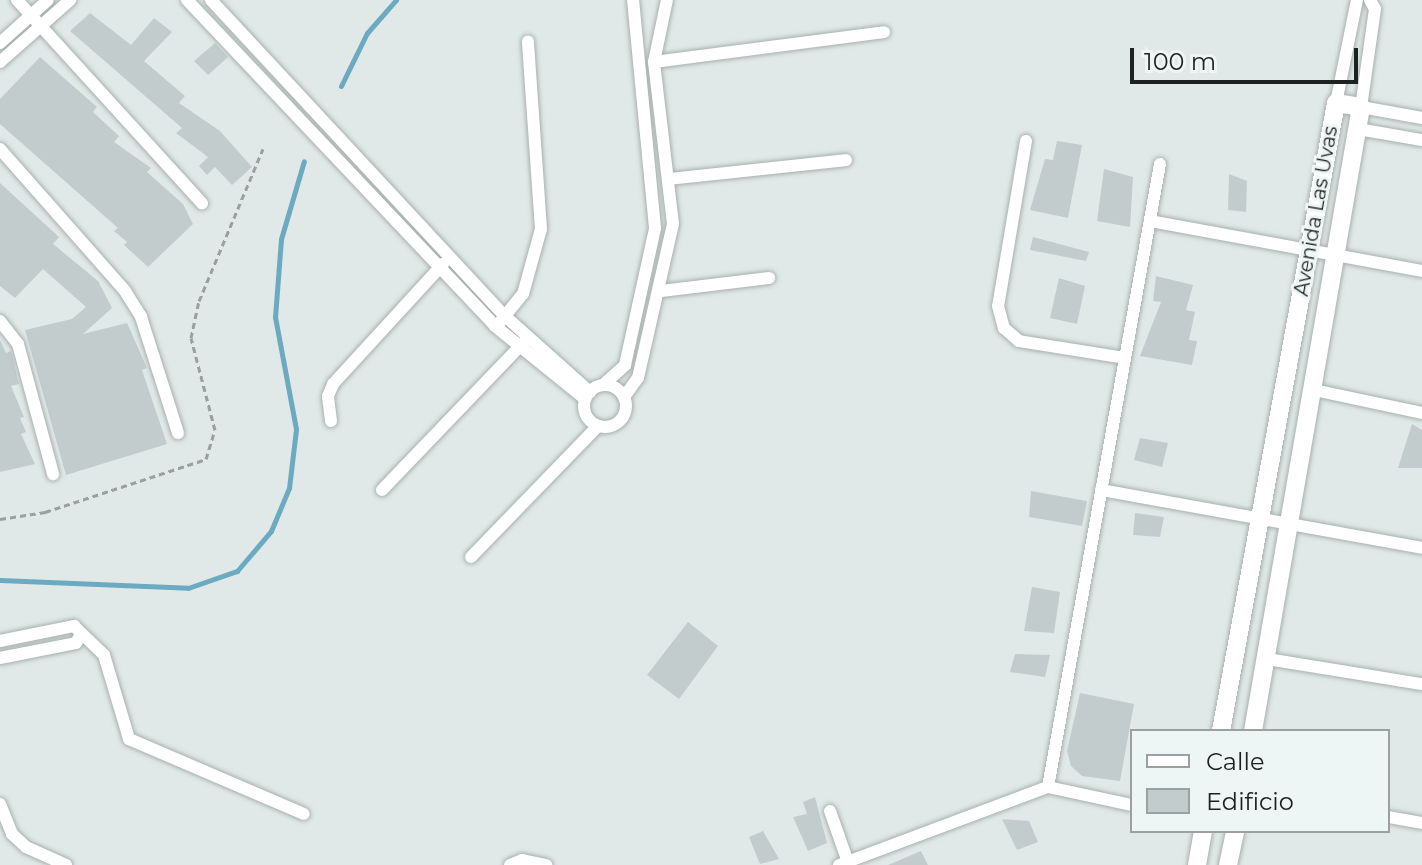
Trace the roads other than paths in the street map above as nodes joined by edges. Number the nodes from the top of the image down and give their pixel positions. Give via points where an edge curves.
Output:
1 (17, 0) edge
2 (48, 0) edge
3 (70, 0) edge
4 (187, 0) edge
5 (211, 0) edge
6 (633, 0) edge
7 (667, 0) edge
8 (1357, 0) edge
9 (1370, 0) edge
10 (31, 15) junction
11 (41, 26) junction
12 (884, 32) dead end
13 (528, 41) dead end
14 (0, 43) edge
15 (0, 62) edge
16 (654, 62) junction
17 (1336, 103) junction
18 (1361, 107) junction
19 (1422, 118) edge
20 (1358, 129) junction
21 (1422, 140) edge
22 (1026, 141) dead end
23 (0, 149) edge
24 (846, 160) dead end
25 (1160, 164) dead end
26 (669, 179) junction
27 (202, 203) dead end
28 (417, 219) junction
29 (1150, 221) junction
30 (404, 230) junction
31 (1309, 250) junction
32 (1336, 254) junction
33 (451, 257) junction
34 (439, 268) junction
35 (1422, 271) edge
36 (769, 278) dead end
37 (661, 291) junction
38 (506, 317) junction
39 (0, 321) edge
40 (495, 326) junction
41 (529, 338) junction
42 (518, 348) junction
43 (1125, 358) junction
44 (603, 385) junction
45 (1314, 390) junction
46 (588, 396) junction
47 (624, 397) junction
48 (1422, 413) edge
49 (331, 421) dead end
50 (598, 426) junction
51 (178, 433) dead end
52 (53, 474) dead end
53 (382, 490) dead end
54 (1101, 490) junction
55 (1261, 519) junction
56 (1290, 524) junction
57 (1422, 548) edge
58 (471, 557) dead end
59 (81, 634) junction
60 (0, 641) edge
61 (0, 658) edge
62 (1267, 659) junction
63 (1422, 684) edge
64 (1221, 729) edge
65 (1253, 729) edge
66 (1048, 787) junction
67 (0, 804) edge
68 (1130, 805) edge
69 (830, 811) dead end
70 (304, 814) dead end
71 (1390, 817) edge
72 (1422, 823) edge
73 (1203, 833) edge
74 (1235, 833) edge
75 (845, 864) edge
76 (66, 865) edge
77 (510, 865) edge
78 (546, 865) edge
79 (1197, 865) edge
80 (1228, 865) edge

1 - 10 street
2 - 10 street
3 - 11 street
4 - 30 street
5 - 28 street
6 - 44 street via 655,228 625,365
7 - 16 street
8 - 17 street
9 - 18 street via 1375,9
10 - 11 street
10 - 14 street
11 - 15 street
11 - 27 street
12 - 16 street
13 - 38 street via 541,229 523,294
16 - 26 street
17 - 18 street, Avenida Las Uvas
17 - 31 street, Avenida Las Uvas
18 - 19 street
18 - 20 street, Avenida Las Uvas
20 - 21 street
20 - 32 street, Avenida Las Uvas
22 - 43 street via 998,306 1004,328 1019,341
23 - 51 street via 125,291 141,317
24 - 26 street
25 - 29 street
26 - 37 street via 673,224
28 - 30 street
28 - 33 street
29 - 31 street
29 - 43 street
30 - 34 street
31 - 32 street
31 - 55 street, Avenida Las Uvas
32 - 35 street
32 - 45 street, Avenida Las Uvas
33 - 34 street
33 - 38 street
34 - 40 street
34 - 49 street via 333,384 328,396
36 - 37 street
37 - 47 street via 638,378
38 - 40 street
38 - 41 street
39 - 52 street via 18,344
40 - 42 street
41 - 42 street
41 - 46 street
42 - 46 street
42 - 53 street
43 - 54 street
44 - 46 street
44 - 47 street
45 - 48 street
45 - 56 street, Avenida Las Uvas
46 - 50 street via 585,412
47 - 50 street via 626,411 619,423
50 - 58 street
54 - 55 street
54 - 66 street
55 - 56 street
55 - 64 street, Avenida Las Uvas
56 - 57 street
56 - 62 street, Avenida Las Uvas
59 - 60 street via 74,626
59 - 61 street via 76,643
59 - 70 street via 104,655 129,739
62 - 63 street
62 - 65 street, Avenida Las Uvas
66 - 68 street
66 - 75 street
67 - 76 street via 12,834 26,847
69 - 75 street
71 - 72 street
73 - 79 street
74 - 80 street
77 - 78 street via 522,860

